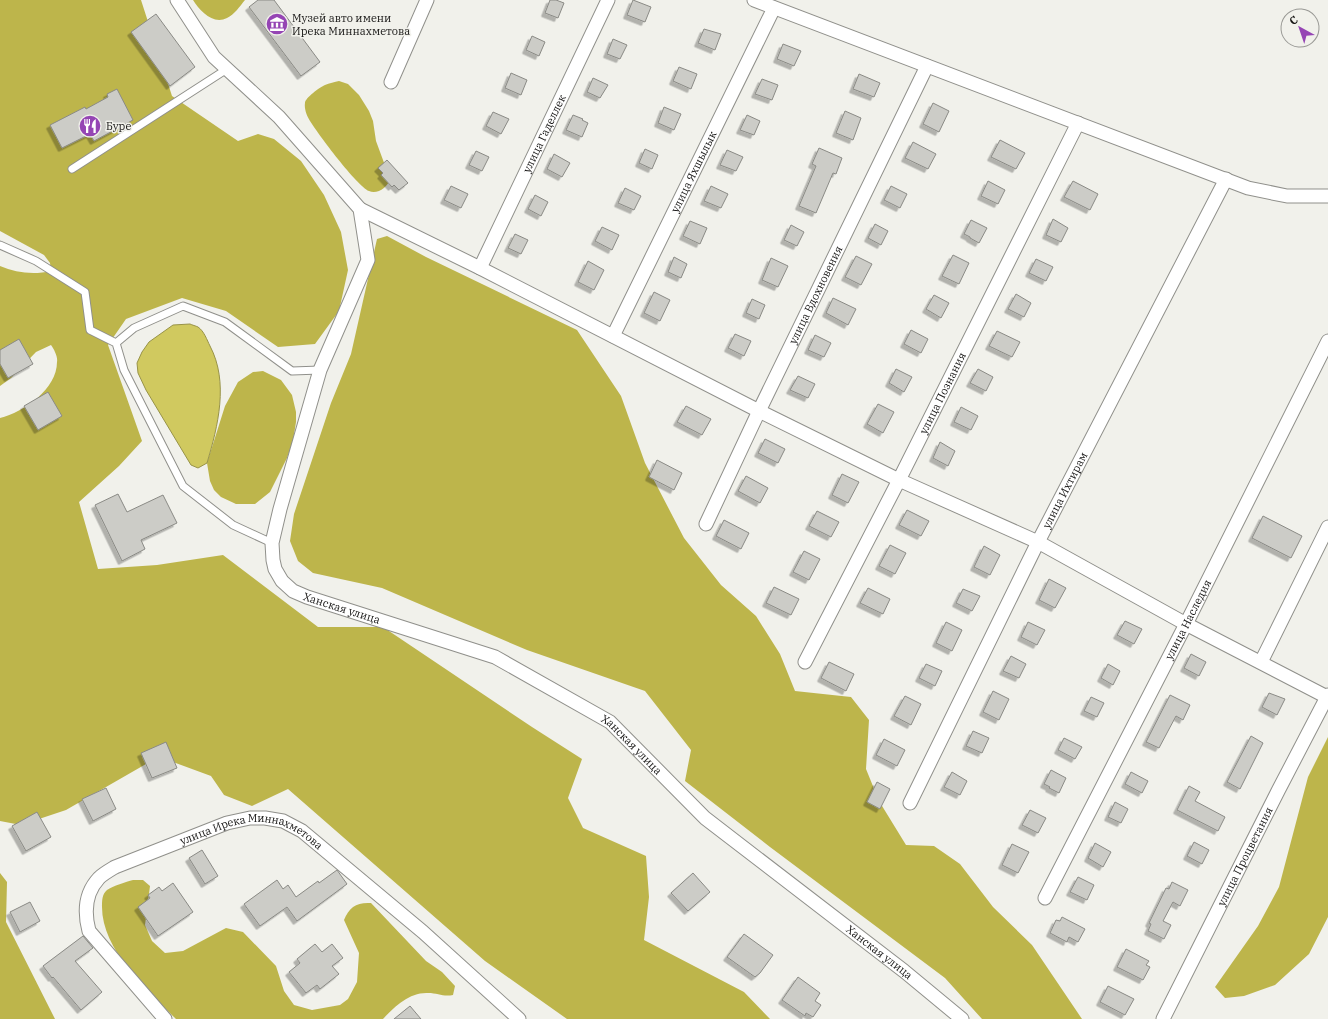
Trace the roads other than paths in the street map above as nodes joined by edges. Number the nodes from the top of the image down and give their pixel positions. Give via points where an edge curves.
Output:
1 (177, 0) edge
2 (427, 0) edge
3 (608, 0) edge
4 (754, 0) edge
5 (774, 8) junction
6 (928, 66) junction
7 (227, 68) junction
8 (391, 82) dead end
9 (1078, 123) junction
10 (72, 170) dead end
11 (1226, 179) junction
12 (1328, 196) edge
13 (360, 209) junction
14 (0, 245) edge
15 (480, 268) junction
16 (613, 336) junction
17 (1328, 341) edge
18 (116, 343) junction
19 (320, 370) junction
20 (759, 411) junction
21 (899, 480) junction
22 (706, 524) dead end
23 (1328, 527) edge
24 (1038, 542) junction
25 (272, 543) junction
26 (1186, 624) junction
27 (805, 662) dead end
28 (1261, 662) junction
29 (1328, 696) edge
30 (910, 803) dead end
31 (1045, 898) dead end
32 (165, 1019) edge
33 (519, 1019) edge
34 (962, 1019) edge
35 (1163, 1019) edge

1 - 7 street via 214,57
2 - 8 street
3 - 15 street, улица Гаделлек
4 - 5 street
5 - 6 street
5 - 16 street, улица Яхшылык
6 - 9 street
6 - 20 street, улица Вдохновения
7 - 10 lane
7 - 13 street via 279,117
9 - 11 street
9 - 21 street, улица Познания
11 - 12 street via 1248,188 1287,196
11 - 24 street, улица Ихтирам
13 - 15 street
13 - 19 street, Ханская улица via 368,260
14 - 18 lane via 36,261 85,292 90,330
15 - 16 street
16 - 20 street
17 - 26 street, улица Наследия
18 - 19 lane via 134,328 183,306 224,322 292,371
18 - 25 lane via 124,370 183,486 233,525
19 - 25 street, Ханская улица
20 - 21 street
20 - 22 street, улица Вдохновения
21 - 24 street
21 - 27 street, улица Познания
23 - 28 street
24 - 26 street
24 - 30 street, улица Ихтирам
25 - 34 street, Ханская улица via 276,569 282,581 293,591 495,657 610,722 705,818 904,971
26 - 28 street
26 - 31 street, улица Наследия
28 - 29 street
29 - 35 street, улица Процветания
32 - 33 street, улица Ирека Миннахметова via 89,931 86,903 91,889 99,878 114,867 227,824 250,818 283,821 302,831 423,932

